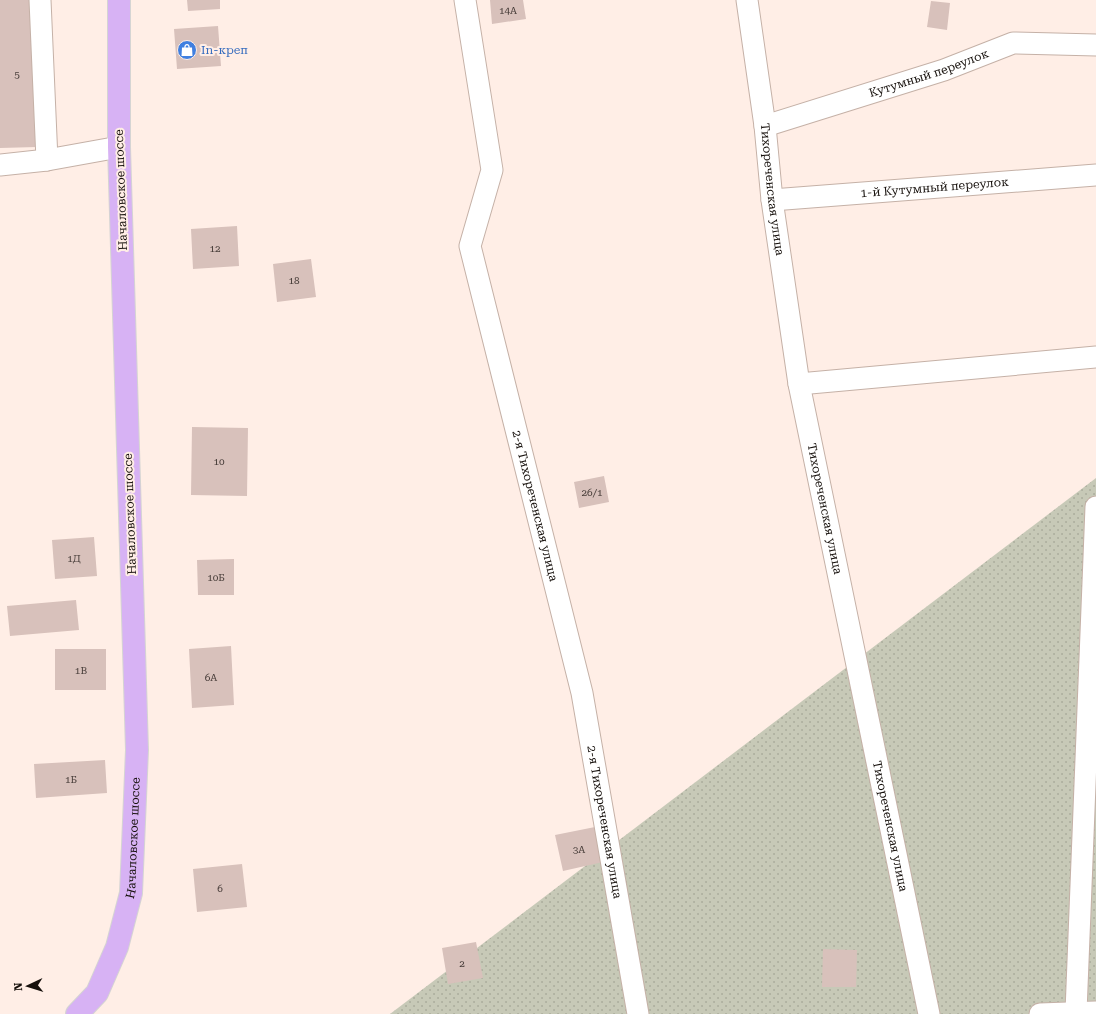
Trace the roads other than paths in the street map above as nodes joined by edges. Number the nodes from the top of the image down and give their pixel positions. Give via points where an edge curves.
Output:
1 (40, 0) edge
2 (119, 0) edge
3 (464, 0) edge
4 (747, 0) edge
5 (1096, 45) edge
6 (765, 126) junction
7 (119, 147) junction
8 (47, 160) junction
9 (0, 165) edge
10 (1096, 176) edge
11 (772, 200) junction
12 (1096, 357) edge
13 (799, 384) junction
14 (1096, 507) edge
15 (1086, 1012) edge
16 (77, 1014) edge
17 (638, 1014) edge
18 (928, 1014) edge
19 (1040, 1014) edge

1 - 8 street
2 - 7 main road, Началовское шоссе
3 - 17 street, 2-я Тихореченская улица via 492,170 470,246 582,693
4 - 6 street, Тихореченская улица
5 - 6 street, Кутумный переулок via 1013,44 944,70
6 - 11 street, Тихореченская улица
7 - 8 street
7 - 16 main road, Началовское шоссе via 137,750 131,893 117,947 97,993
8 - 9 street
10 - 11 street, 1-й Кутумный переулок
11 - 13 street, Тихореченская улица
12 - 13 street
13 - 18 street, Тихореченская улица
14 - 15 street
15 - 19 street

